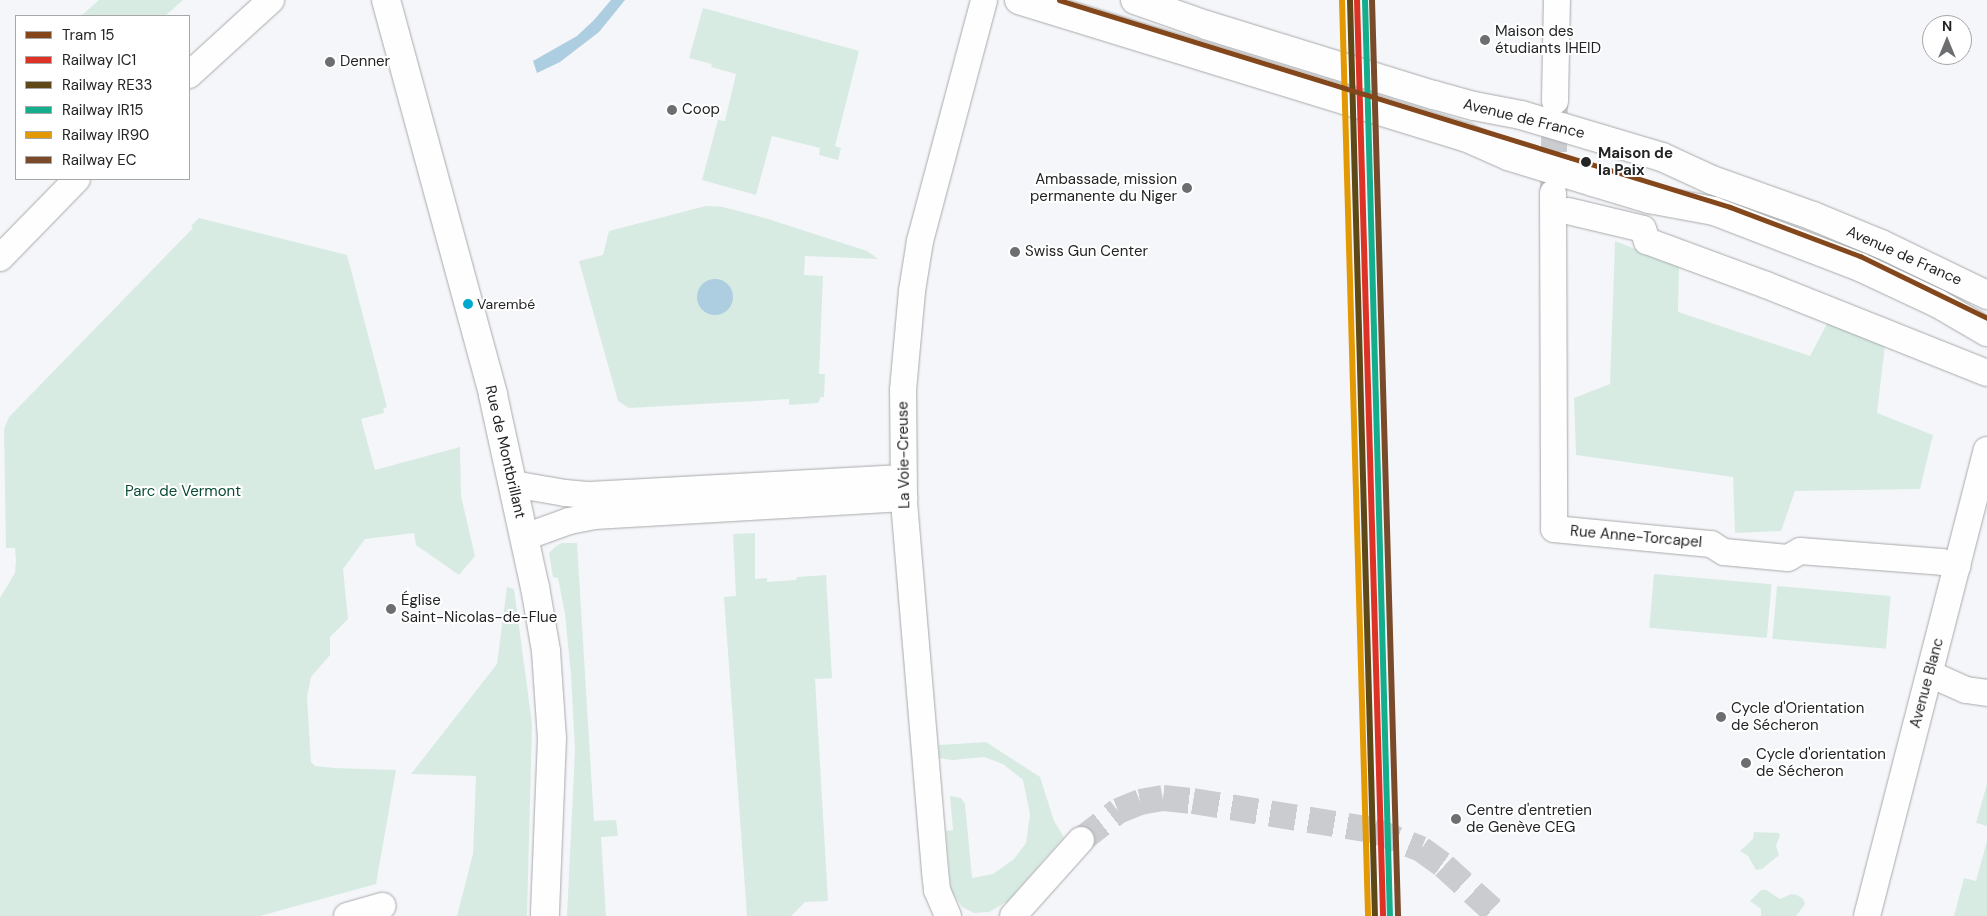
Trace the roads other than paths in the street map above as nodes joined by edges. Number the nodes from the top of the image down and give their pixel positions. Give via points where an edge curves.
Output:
1 (271, 0) edge
2 (386, 0) edge
3 (984, 0) edge
4 (1019, 0) edge
5 (1135, 0) edge
6 (1557, 0) edge
7 (190, 74) edge
8 (1555, 101) tunnel mouth
9 (76, 180) edge
10 (0, 258) edge
11 (1986, 301) edge
12 (1987, 332) edge
13 (1987, 374) edge
14 (1987, 450) edge
15 (513, 484) junction
16 (903, 488) junction
17 (604, 505) junction
18 (525, 537) junction
19 (1957, 566) junction
20 (1930, 674) junction
21 (1987, 693) edge
22 (1081, 840) tunnel mouth
23 (383, 906) dead end
24 (347, 916) edge
25 (546, 916) edge
26 (948, 916) edge
27 (1013, 916) edge
28 (1867, 916) edge

1 - 7 street
2 - 15 main road, Rue de Montbrillant via 490,386
3 - 16 street, La Voie-Creuse via 916,262 903,390
4 - 12 main road, Avenue de France via 1465,137 1508,156 1656,200 1714,212 1860,266 1937,303
5 - 11 main road, Avenue de France via 1206,25 1474,106 1521,115 1662,158 1881,244
6 - 8 street
9 - 10 street
13 - 19 street, Rue Anne-Torcapel via 1648,241 1643,229 1560,202 1554,529 1711,544 1724,552 1788,558 1800,551 1942,562
14 - 19 street, Avenue Blanc
15 - 17 street
15 - 18 main road, Rue de Montbrillant
16 - 17 street
16 - 26 street, La Voie-Creuse via 937,890
17 - 18 street
18 - 25 main road, Rue de Montbrillant via 546,652 552,738
19 - 20 street, Avenue Blanc
20 - 21 street via 1966,690
20 - 28 street, Avenue Blanc
22 - 27 street
23 - 24 street

